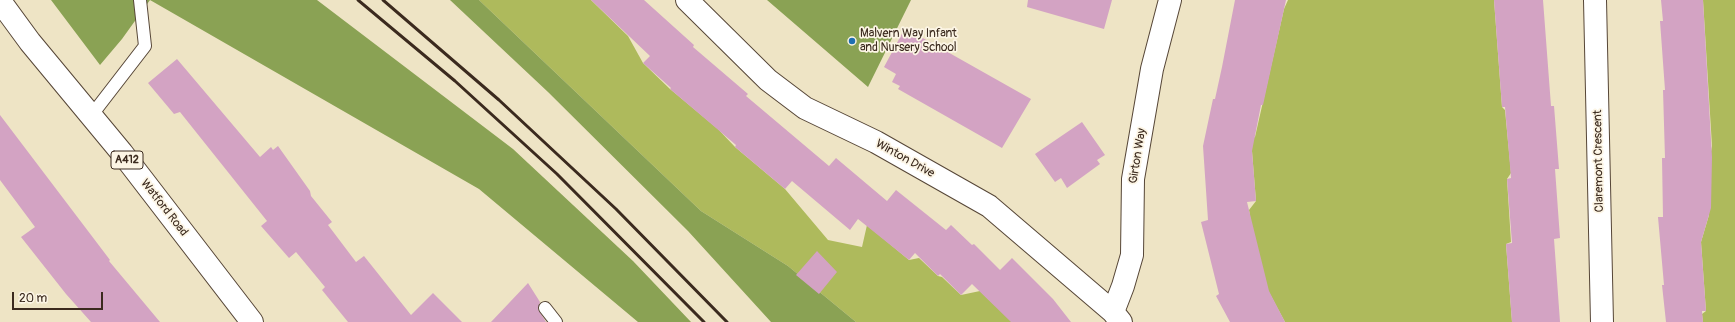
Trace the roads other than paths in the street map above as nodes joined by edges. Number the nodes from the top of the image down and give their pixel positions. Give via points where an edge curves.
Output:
1 (140, 0) edge
2 (687, 0) edge
3 (1170, 0) edge
4 (1595, 0) edge
5 (0, 1) edge
6 (92, 116) junction
7 (545, 308) dead end
8 (1117, 317) edge
9 (252, 322) edge
10 (556, 322) edge
11 (1602, 322) edge

1 - 6 lane via 145,46
2 - 8 street, Winton Drive via 768,80 805,108 876,142 989,206
3 - 8 street, Girton Way via 1152,69 1133,179 1132,255
4 - 11 street, Claremont Crescent
5 - 6 street, Watford Road / A412 via 30,42
6 - 9 street, Watford Road / A412
7 - 10 lane

